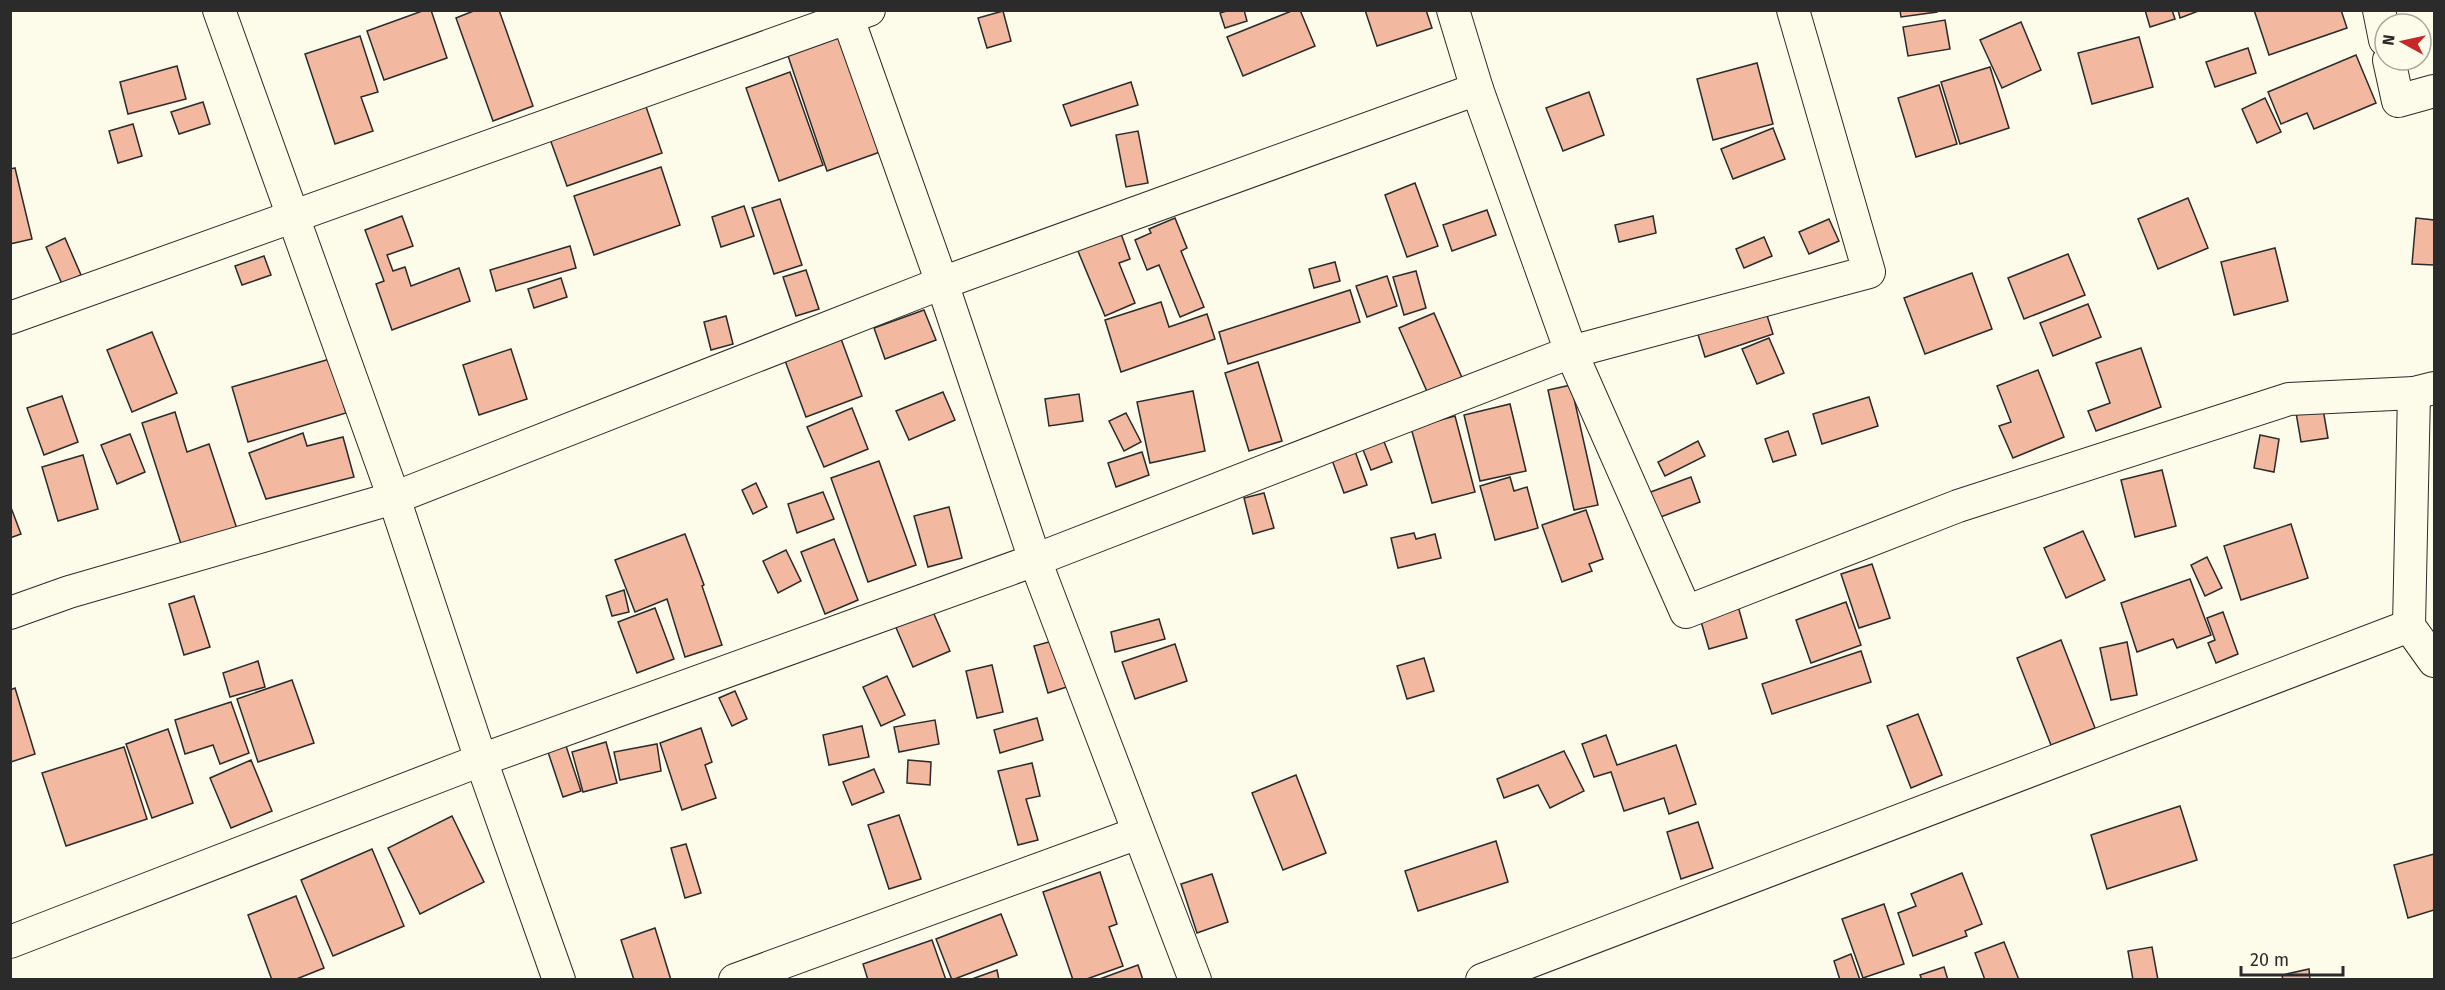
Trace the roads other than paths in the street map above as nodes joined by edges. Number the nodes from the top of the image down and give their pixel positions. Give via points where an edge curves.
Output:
1 (219, 10) edge
2 (1453, 10) edge
3 (1793, 10) edge
4 (854, 13) edge
5 (2392, 72) edge
6 (1477, 89) junction
7 (2434, 91) edge
8 (293, 216) junction
9 (942, 283) junction
10 (10, 318) edge
11 (1572, 352) junction
12 (2424, 391) edge
13 (394, 498) junction
14 (1035, 560) junction
15 (10, 613) edge
16 (2409, 627) junction
17 (2434, 661) edge
18 (482, 760) junction
19 (1138, 834) junction
20 (10, 942) edge
21 (559, 980) edge
22 (735, 980) edge
23 (1195, 980) edge
24 (1482, 980) edge

1 - 8 street
2 - 6 street
3 - 11 street via 1869,272
4 - 8 street
4 - 9 street
5 - 7 street via 2398,101
6 - 9 street
6 - 11 street
8 - 10 street
8 - 13 street
9 - 13 street
9 - 14 street
11 - 12 street via 1686,612 1958,506 2289,399
11 - 14 street
12 - 16 street
13 - 15 street via 69,592
13 - 18 street
14 - 18 street
14 - 19 street
16 - 17 street
16 - 24 street
18 - 20 street
18 - 21 street
19 - 22 street
19 - 23 street

